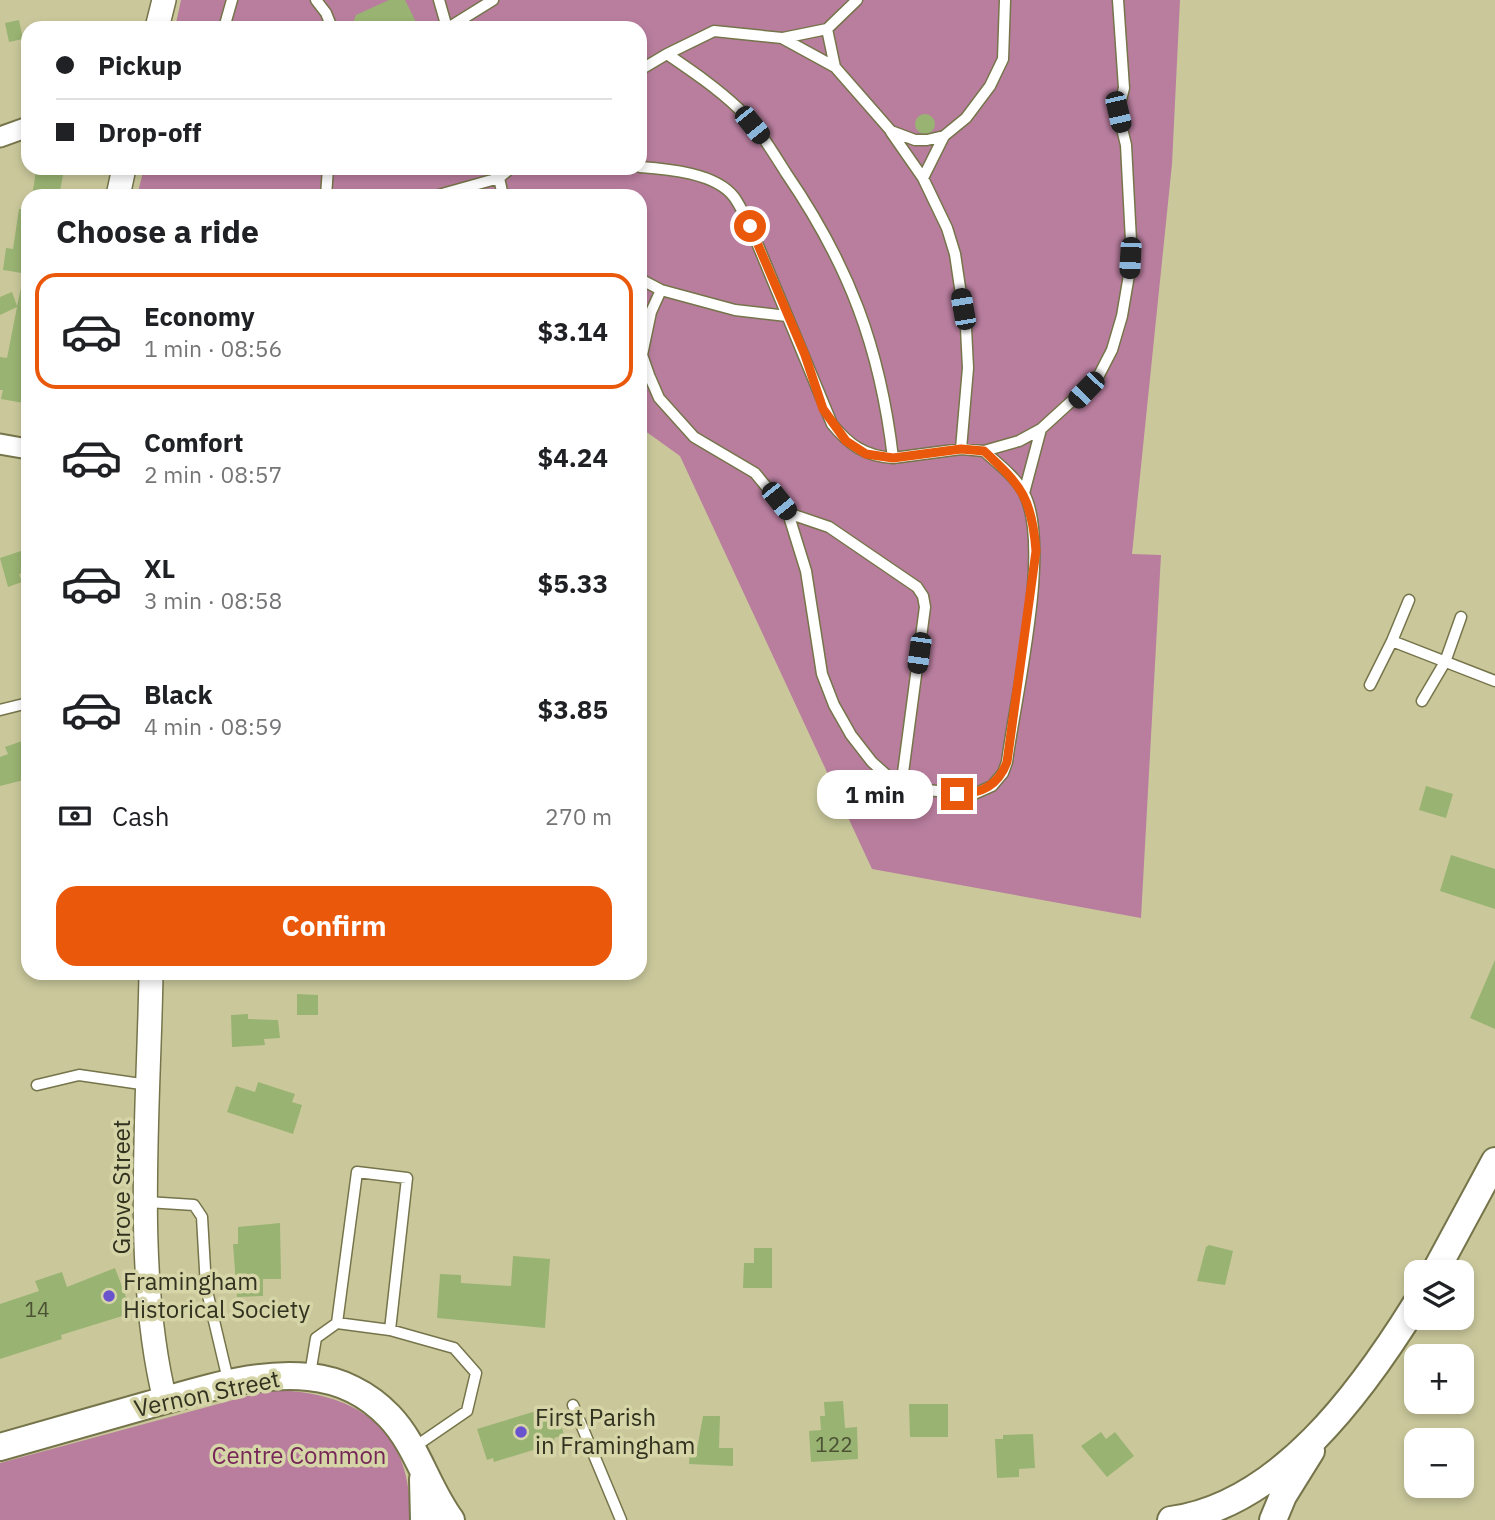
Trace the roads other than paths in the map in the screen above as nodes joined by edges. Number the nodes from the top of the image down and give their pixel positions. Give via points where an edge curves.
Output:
1 (164, 0) edge
2 (232, 0) edge
3 (316, 0) edge
4 (328, 0) edge
5 (439, 0) edge
6 (493, 0) edge
7 (857, 0) edge
8 (1005, 0) edge
9 (1118, 0) edge
10 (327, 13) junction
11 (159, 21) edge
12 (226, 21) edge
13 (330, 21) edge
14 (446, 21) edge
15 (459, 21) edge
16 (827, 29) junction
17 (782, 38) junction
18 (667, 54) junction
19 (647, 66) edge
20 (835, 67) junction
21 (21, 130) edge
22 (891, 131) junction
23 (944, 136) junction
24 (0, 137) edge
25 (647, 168) edge
26 (497, 175) edge
27 (503, 175) edge
28 (499, 178) junction
29 (923, 178) junction
30 (460, 189) edge
31 (501, 189) edge
32 (647, 282) edge
33 (662, 290) junction
34 (787, 316) junction
35 (647, 331) edge
36 (647, 368) edge
37 (1041, 429) junction
38 (0, 444) edge
39 (21, 448) edge
40 (961, 449) junction
41 (984, 451) junction
42 (893, 458) junction
43 (1024, 493) junction
44 (788, 513) junction
45 (1409, 600) dead end
46 (1461, 617) dead end
47 (1392, 641) junction
48 (1445, 662) junction
49 (1495, 681) edge
50 (1370, 685) dead end
51 (1422, 701) dead end
52 (21, 705) edge
53 (0, 710) edge
54 (901, 788) junction
55 (151, 980) edge
56 (148, 1085) junction
57 (37, 1086) dead end
58 (1495, 1161) edge
59 (147, 1202) junction
60 (1441, 1260) edge
61 (1404, 1322) edge
62 (337, 1323) junction
63 (390, 1330) junction
64 (309, 1377) junction
65 (229, 1384) junction
66 (165, 1400) junction
67 (573, 1405) dead end
68 (1323, 1430) junction
69 (0, 1447) edge
70 (416, 1458) junction
71 (1209, 1516) edge
72 (424, 1520) edge
73 (452, 1520) edge
74 (621, 1520) edge
75 (1171, 1520) edge
76 (1273, 1520) edge

1 - 11 street
2 - 12 lane
3 - 10 lane
4 - 10 lane
5 - 14 lane
6 - 15 lane
7 - 16 lane
8 - 23 lane via 1003,59 974,107
9 - 37 lane via 1124,88 1118,112 1128,174 1129,275 1112,350 1098,377
10 - 13 lane
16 - 17 lane
16 - 20 lane
17 - 18 lane via 715,31
17 - 20 lane
18 - 19 lane
18 - 42 lane via 740,110 839,257 877,364
20 - 22 lane
21 - 24 street
22 - 23 lane via 915,140
22 - 29 lane
23 - 29 lane
25 - 34 lane via 692,175 733,195
26 - 28 lane
27 - 28 lane
28 - 30 lane
28 - 31 lane
29 - 40 lane via 955,254 966,328 968,369
32 - 33 lane
33 - 34 lane via 735,310
33 - 35 lane
34 - 42 lane via 832,424 866,454
36 - 44 lane via 659,398 694,437 767,484
37 - 41 lane via 1018,442
37 - 43 lane
38 - 39 street
40 - 41 lane
40 - 42 lane
41 - 43 lane
43 - 54 lane via 1034,524 1036,551 1003,773 992,786 974,794
44 - 54 lane via 806,571 822,674 834,705 872,762
44 - 54 lane via 829,527 917,587 923,596
45 - 47 lane
46 - 48 lane
47 - 48 lane
47 - 50 lane
48 - 49 lane
48 - 51 lane
52 - 53 lane
55 - 56 street, Grove Street
56 - 57 lane via 79,1075
56 - 59 street, Grove Street
58 - 60 main road
59 - 65 lane via 194,1205 202,1217 206,1287
59 - 66 street, Grove Street via 152,1324
61 - 68 main road via 1362,1386
62 - 63 lane
62 - 63 lane via 357,1172 407,1178
62 - 64 lane via 316,1338
63 - 70 lane via 454,1348 476,1373 467,1411
64 - 65 main road, Vernon Street
64 - 70 main road, Vernon Street via 345,1386 376,1405 390,1417
65 - 66 main road, Vernon Street
66 - 69 main road, Vernon Street
67 - 74 lane
68 - 71 main road via 1272,1474
68 - 76 main road
70 - 72 main road, Vernon Street via 426,1489
70 - 73 main road, Vernon Street
71 - 75 main road

